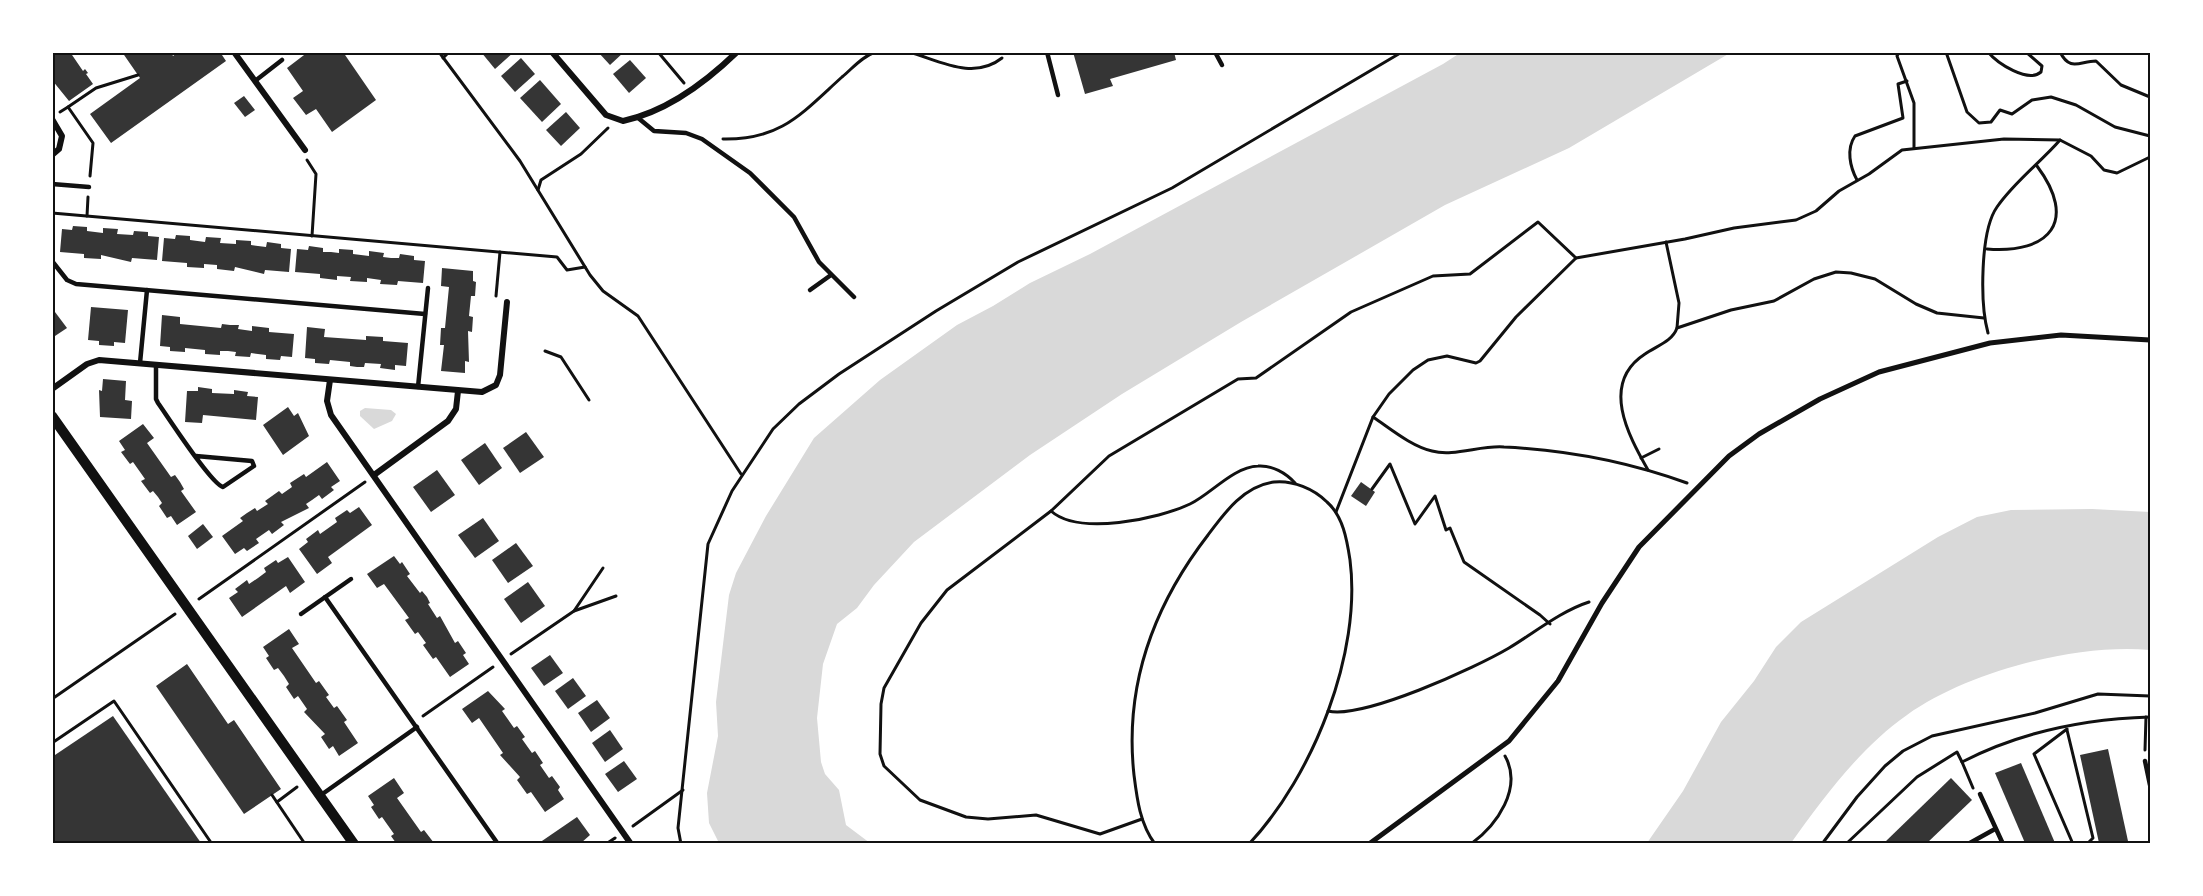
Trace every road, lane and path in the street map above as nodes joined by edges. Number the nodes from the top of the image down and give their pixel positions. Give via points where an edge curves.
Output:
1 (234, 52) edge
2 (439, 52) edge
3 (449, 52) edge
4 (552, 52) edge
5 (658, 52) edge
6 (736, 52) edge
7 (874, 52) edge
8 (909, 52) edge
9 (1047, 52) edge
10 (1215, 52) edge
11 (1402, 52) edge
12 (1899, 52) edge
13 (1946, 52) edge
14 (1988, 52) edge
15 (2026, 52) edge
16 (2060, 52) edge
17 (443, 58) junction
18 (1002, 58) dead end
19 (282, 60) dead end
20 (1222, 65) dead end
21 (138, 75) dead end
22 (255, 81) junction
23 (1907, 81) junction
24 (690, 90) junction
25 (1058, 95) dead end
26 (2151, 97) edge
27 (68, 107) junction
28 (637, 117) junction
29 (52, 119) edge
30 (615, 120) junction
31 (2151, 135) edge
32 (698, 137) junction
33 (2060, 140) junction
34 (1914, 148) junction
35 (304, 150) joint
36 (52, 155) edge
37 (2151, 157) edge
38 (2037, 166) junction
39 (1857, 181) junction
40 (52, 184) edge
41 (89, 187) junction
42 (538, 192) junction
43 (52, 213) edge
44 (87, 216) junction
45 (312, 236) junction
46 (1666, 241) junction
47 (1987, 249) junction
48 (500, 252) junction
49 (1576, 258) junction
50 (52, 261) edge
51 (585, 267) junction
52 (831, 274) junction
53 (428, 288) dead end
54 (810, 290) dead end
55 (147, 291) junction
56 (854, 297) dead end
57 (507, 302) joint
58 (425, 314) junction
59 (1984, 318) junction
60 (1677, 328) junction
61 (2151, 340) edge
62 (1990, 343) junction
63 (545, 351) dead end
64 (140, 363) junction
65 (156, 365) junction
66 (330, 380) junction
67 (418, 387) junction
68 (52, 389) edge
69 (458, 391) junction
70 (589, 400) dead end
71 (52, 416) edge
72 (1373, 417) junction
73 (1659, 449) dead end
74 (196, 456) junction
75 (1641, 458) junction
76 (1648, 470) junction
77 (741, 474) junction
78 (374, 475) junction
79 (1296, 484) junction
80 (1697, 487) junction
81 (1372, 489) dead end
82 (1051, 511) junction
83 (1336, 512) junction
84 (603, 568) dead end
85 (351, 579) dead end
86 (616, 596) dead end
87 (325, 597) junction
88 (1602, 603) junction
89 (187, 607) junction
90 (574, 611) junction
91 (301, 614) dead end
92 (1550, 624) junction
93 (503, 660) junction
94 (2151, 696) edge
95 (52, 699) edge
96 (1328, 711) junction
97 (2148, 717) edge
98 (415, 725) junction
99 (2066, 727) junction
100 (53, 741) edge
101 (1500, 747) junction
102 (2145, 761) joint
103 (1962, 762) junction
104 (2151, 785) edge
105 (682, 790) junction
106 (290, 792) dead end
107 (1980, 794) joint
108 (272, 795) dead end
109 (320, 795) junction
110 (277, 802) junction
111 (1142, 819) junction
112 (635, 825) dead end
113 (1995, 829) junction
114 (212, 843) edge
115 (305, 843) edge
116 (354, 843) edge
117 (498, 843) edge
118 (631, 843) edge
119 (681, 843) edge
120 (1155, 843) edge
121 (1249, 843) edge
122 (1369, 843) edge
123 (1471, 843) edge
124 (1822, 843) edge
125 (1846, 843) edge
126 (1968, 843) edge
127 (2003, 843) edge
128 (2073, 843) edge
129 (2087, 843) edge

1 - 22 street
2 - 17 path
3 - 17 path
4 - 30 street via 606,115
5 - 24 path
6 - 24 street
7 - 32 path via 772,134 724,139
8 - 18 path via 960,68 987,66
9 - 25 lane
10 - 20 lane
11 - 77 path via 1172,188 1018,262 882,344 788,414
12 - 23 path
13 - 31 path via 1967,112 1980,123 1990,122 2000,110 2014,114 2032,100 2051,97 2076,105 2115,127
14 - 15 path via 2004,65 2035,76 2042,72 2042,66
16 - 26 path via 2073,65 2096,61 2121,85
17 - 42 path via 520,161
19 - 22 lane
21 - 27 path via 96,88
22 - 35 street
23 - 34 path via 1914,103
23 - 39 path via 1899,84 1903,118 1855,136 1850,142 1850,165
24 - 28 street
27 - 29 path
27 - 41 path via 93,143
28 - 30 street
28 - 32 lane via 654,131
29 - 36 street via 62,136 59,149
30 - 42 path via 581,154 541,180
32 - 52 lane via 750,173 786,208 802,228 815,256
33 - 34 path via 2004,139
33 - 37 path via 2085,152 2110,172 2124,172
33 - 38 path
34 - 39 path via 1894,154
35 - 45 path via 316,174
38 - 47 path via 1994,212
38 - 47 path via 2056,196 2054,226 2031,245
39 - 46 path via 1816,211 1796,220
40 - 41 lane
41 - 44 path
42 - 51 path
43 - 44 path
44 - 45 path
45 - 48 path
46 - 49 path
46 - 60 path via 1680,303
47 - 59 path via 1982,284
48 - 51 path via 557,257 567,270
48 - 57 path via 496,301
49 - 72 path via 1516,317 1480,361 1447,356 1428,360 1405,378
49 - 82 path via 1538,222 1470,274 1433,276 1351,312 1256,378 1238,378 1109,456
50 - 55 lane via 67,280 76,284
51 - 77 path via 603,291 638,316
52 - 54 lane
52 - 56 lane
53 - 58 lane
55 - 58 lane
55 - 64 lane
57 - 69 street via 496,385 482,392
58 - 67 lane
59 - 60 path via 1937,312 1875,279 1836,272 1774,301
59 - 62 path
60 - 75 path via 1671,338 1634,362 1623,382 1623,418
61 - 62 street via 2054,335
62 - 80 street via 1879,372 1820,399 1746,442
63 - 70 path via 565,361
64 - 65 street
64 - 68 street via 94,361
65 - 66 street
65 - 74 lane via 156,399
66 - 67 street
66 - 78 street via 328,411
67 - 69 street
69 - 78 street via 456,409 448,421
71 - 89 street
72 - 76 path via 1429,451 1506,447 1589,456
72 - 83 path
73 - 75 path
74 - 74 lane via 252,461 254,466 221,487
75 - 76 path
76 - 80 path
77 - 105 path via 714,529 705,559
78 - 89 path
78 - 93 street
79 - 82 path via 1278,470 1258,466 1242,471 1191,503 1151,517 1081,523
79 - 83 path via 1321,496
79 - 111 path via 1263,485 1236,502 1179,574 1163,605 1143,655 1134,704 1132,756
80 - 88 street via 1639,547
81 - 92 path via 1390,464 1415,524 1435,496 1446,530 1450,528 1464,562
82 - 111 path via 947,590 900,656 884,688 880,754 885,766 921,801 966,817 1045,817 1103,834
83 - 96 path via 1348,547 1352,603 1345,655
84 - 90 path
85 - 87 lane
86 - 90 path
87 - 91 lane
87 - 98 lane
88 - 92 path via 1585,603
88 - 101 street via 1558,681 1514,736
89 - 95 path
89 - 109 street
90 - 93 path
92 - 96 path via 1488,660 1416,690 1344,712
93 - 98 path
93 - 118 street
94 - 124 path via 2098,694 1932,736 1885,766
96 - 121 path via 1280,804
97 - 99 path
97 - 102 path
98 - 109 lane
98 - 117 lane
99 - 103 path via 2004,743
99 - 128 path via 2034,754
99 - 129 path via 2092,838
100 - 114 path via 114,701
101 - 122 street
101 - 123 path via 1510,764 1507,800 1495,822
102 - 104 lane
103 - 107 path via 1976,794
103 - 125 path via 1957,752 1932,766
105 - 112 path
105 - 119 path via 678,828
106 - 110 path
107 - 113 lane
108 - 110 path
109 - 116 street
110 - 115 path
111 - 120 path
113 - 126 lane
113 - 127 lane

